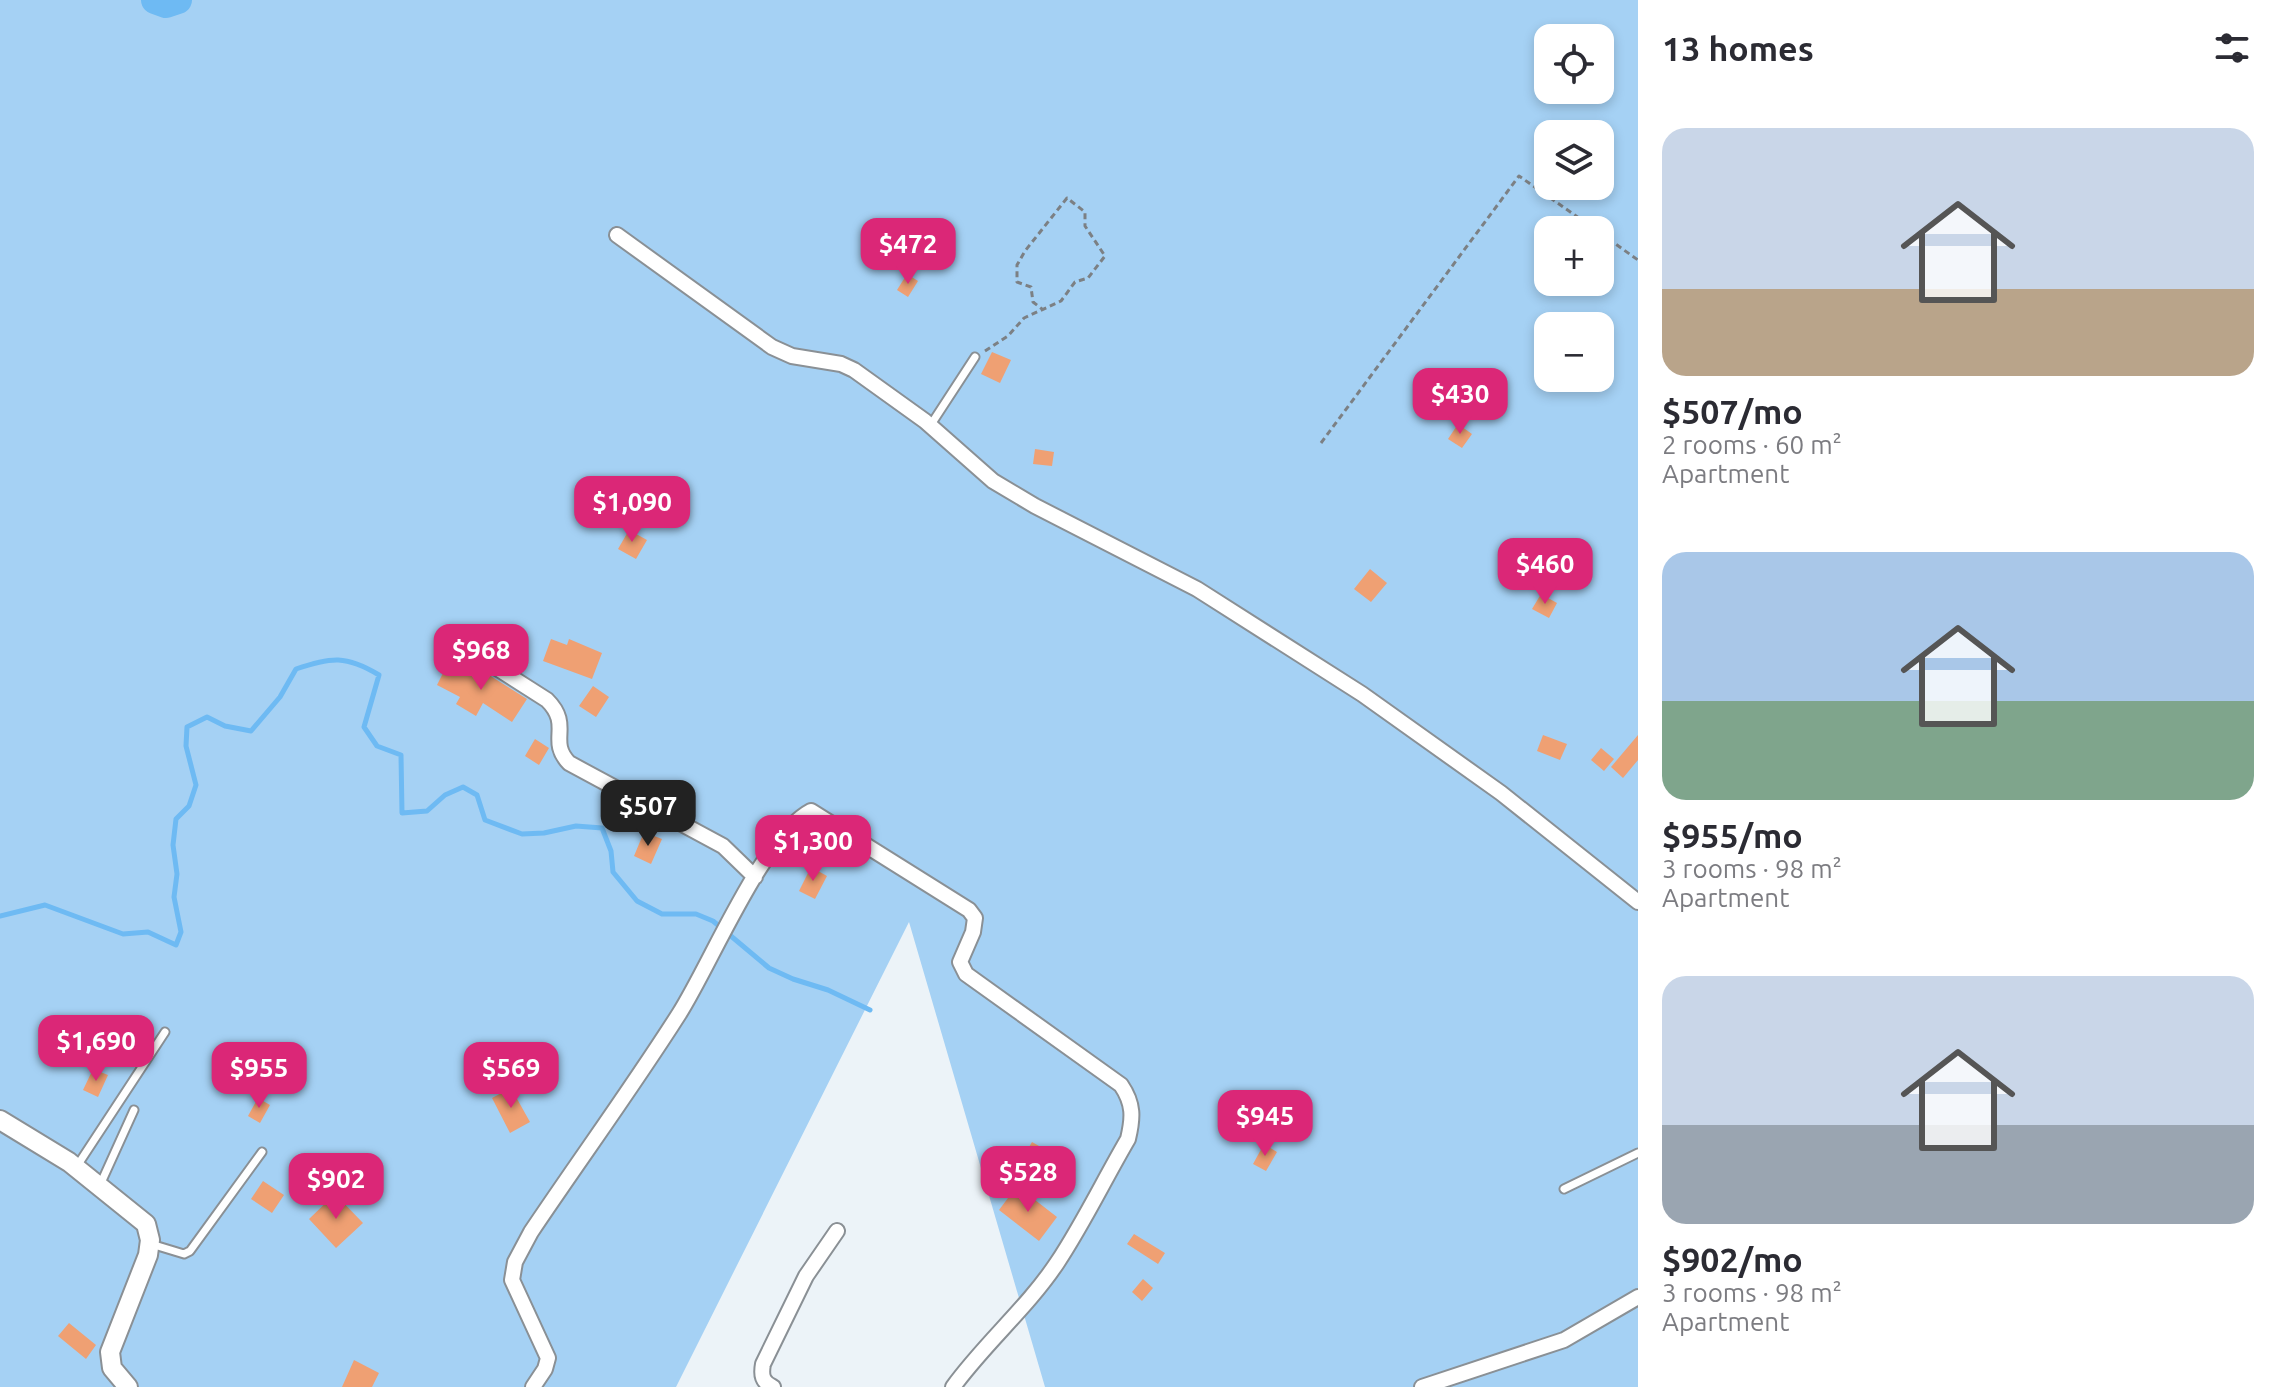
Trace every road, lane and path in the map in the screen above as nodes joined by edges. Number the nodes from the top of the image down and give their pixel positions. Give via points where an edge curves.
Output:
1 (1575, 216) edge
2 (617, 235) dead end
3 (1614, 243) edge
4 (1638, 260) edge
5 (1042, 309) junction
6 (975, 357) joint
7 (930, 426) junction
8 (1321, 443) dead end
9 (450, 638) dead end
10 (755, 877) junction
11 (1638, 902) edge
12 (165, 1032) dead end
13 (134, 1110) dead end
14 (0, 1120) edge
15 (262, 1152) dead end
16 (1638, 1153) edge
17 (76, 1167) junction
18 (99, 1187) junction
19 (1564, 1189) dead end
20 (837, 1231) dead end
21 (149, 1244) junction
22 (1638, 1297) edge
23 (128, 1387) edge
24 (533, 1387) edge
25 (773, 1387) edge
26 (953, 1387) edge
27 (1422, 1387) edge

1 - 8 path via 1519,176
2 - 7 street via 772,347 854,370
3 - 4 path
5 - 5 path via 1061,301 1105,256 1085,226 1085,212 1067,198 1017,265 1017,282 1031,287 1033,302
5 - 6 path
6 - 7 lane
7 - 11 street via 993,481 1197,589 1362,694 1501,793
9 - 10 street via 558,710 560,754 569,763 723,846
10 - 24 street via 680,1012 515,1262 512,1280 548,1358
10 - 26 street via 796,819 811,811 819,815 969,910 975,918 973,932 960,962 966,974 1121,1085 1131,1100 1128,1139 1057,1264
12 - 17 lane
13 - 18 lane
14 - 17 street
15 - 21 lane via 190,1251
16 - 19 lane
17 - 18 street
18 - 21 street via 146,1224
20 - 25 street via 806,1276 763,1364 764,1381
21 - 23 street via 110,1352 112,1368
22 - 27 street via 1564,1340

